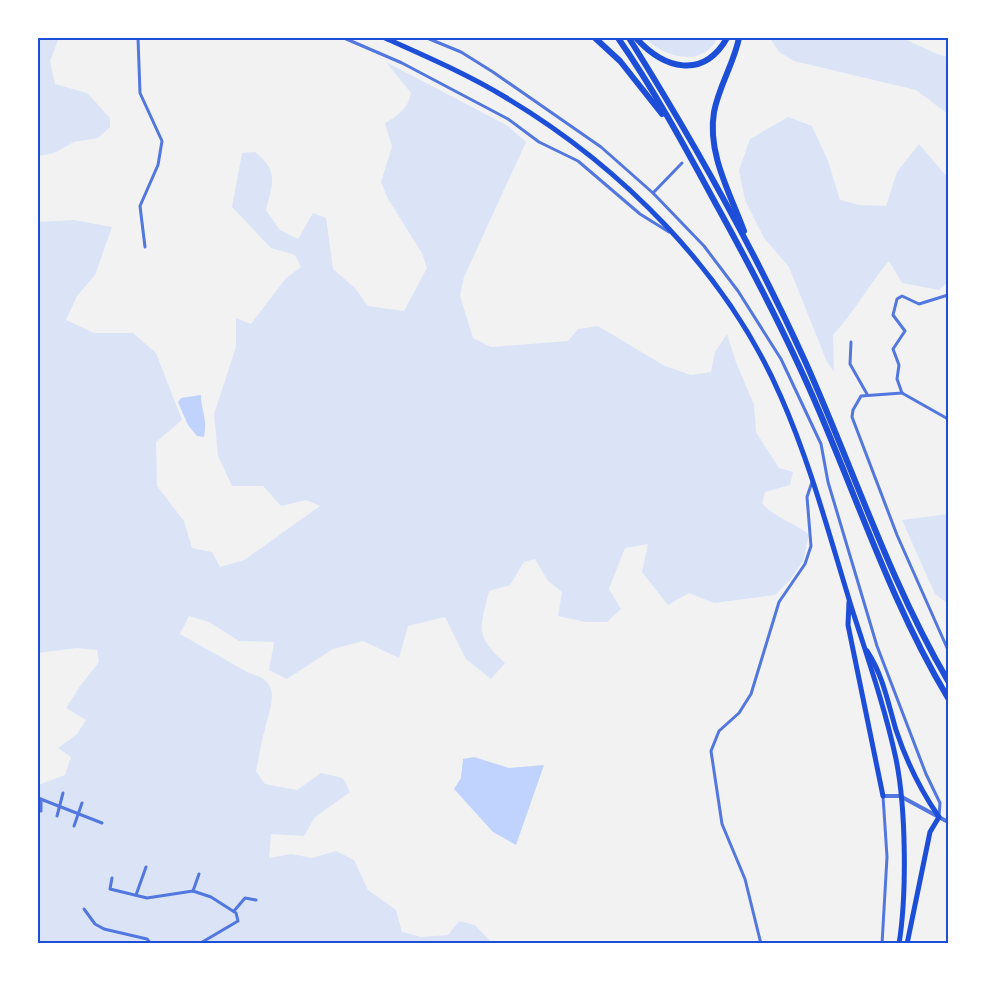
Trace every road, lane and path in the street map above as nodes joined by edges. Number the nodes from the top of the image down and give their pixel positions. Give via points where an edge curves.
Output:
1 (138, 38) edge
2 (344, 38) edge
3 (385, 38) edge
4 (427, 38) edge
5 (595, 38) edge
6 (618, 38) edge
7 (629, 38) edge
8 (636, 38) edge
9 (727, 38) edge
10 (739, 38) edge
11 (679, 134) junction
12 (682, 163) dead end
13 (653, 193) junction
14 (671, 233) junction
15 (145, 247) dead end
16 (752, 251) junction
17 (948, 296) edge
18 (851, 342) dead end
19 (902, 393) junction
20 (867, 394) junction
21 (948, 419) edge
22 (813, 480) junction
23 (849, 598) junction
24 (863, 645) junction
25 (948, 650) edge
26 (948, 681) edge
27 (948, 698) edge
28 (63, 793) dead end
29 (883, 796) junction
30 (900, 796) junction
31 (39, 799) edge
32 (82, 803) dead end
33 (58, 806) junction
34 (41, 811) dead end
35 (76, 813) junction
36 (57, 816) dead end
37 (939, 817) junction
38 (948, 822) edge
39 (102, 823) dead end
40 (74, 826) dead end
41 (146, 867) dead end
42 (199, 874) dead end
43 (112, 878) dead end
44 (193, 891) junction
45 (136, 895) junction
46 (256, 900) dead end
47 (84, 909) dead end
48 (234, 911) junction
49 (151, 944) edge
50 (199, 944) edge
51 (761, 944) edge
52 (882, 944) edge
53 (899, 944) edge
54 (907, 944) edge

1 - 15 street via 140,93 162,141 158,165 140,206
2 - 14 street via 402,63 508,119 539,142 578,160 640,214
3 - 14 main road via 504,96 565,136 598,162
4 - 13 street via 461,52 536,101 601,147
5 - 11 highway via 620,61
6 - 11 highway
7 - 16 highway
8 - 9 highway via 659,57 686,66 710,59
10 - 16 highway via 714,111 714,146
11 - 27 highway via 798,365 885,573
12 - 13 street
13 - 37 street via 704,246 738,291 782,359 809,416 821,444 828,482 877,646 940,803
14 - 22 main road via 726,299 747,331 780,394
16 - 26 highway via 804,360 885,552
17 - 19 street via 919,304 902,296 897,299 893,315 905,331 893,349
18 - 20 street via 850,364
19 - 20 street
19 - 21 street
20 - 25 street via 857,400 852,417 897,535
22 - 23 main road
22 - 51 street via 807,497 811,546 805,564 779,602 751,694 740,712 713,739 711,751 722,824 745,879
23 - 24 main road
23 - 29 main road via 848,625
24 - 30 main road via 897,763
24 - 37 main road via 882,682 904,750
28 - 33 street
29 - 30 street
29 - 52 street via 887,857
30 - 37 street
30 - 53 main road via 903,880
31 - 33 street
31 - 34 street
32 - 35 street
33 - 35 street
33 - 36 street
35 - 39 street
35 - 40 street
37 - 38 street
37 - 54 main road via 930,832
41 - 45 street
42 - 44 street
43 - 45 street via 110,889
44 - 45 street via 147,898
44 - 48 street
46 - 48 street via 245,898
47 - 49 street via 95,924 147,939
48 - 50 street via 238,921

